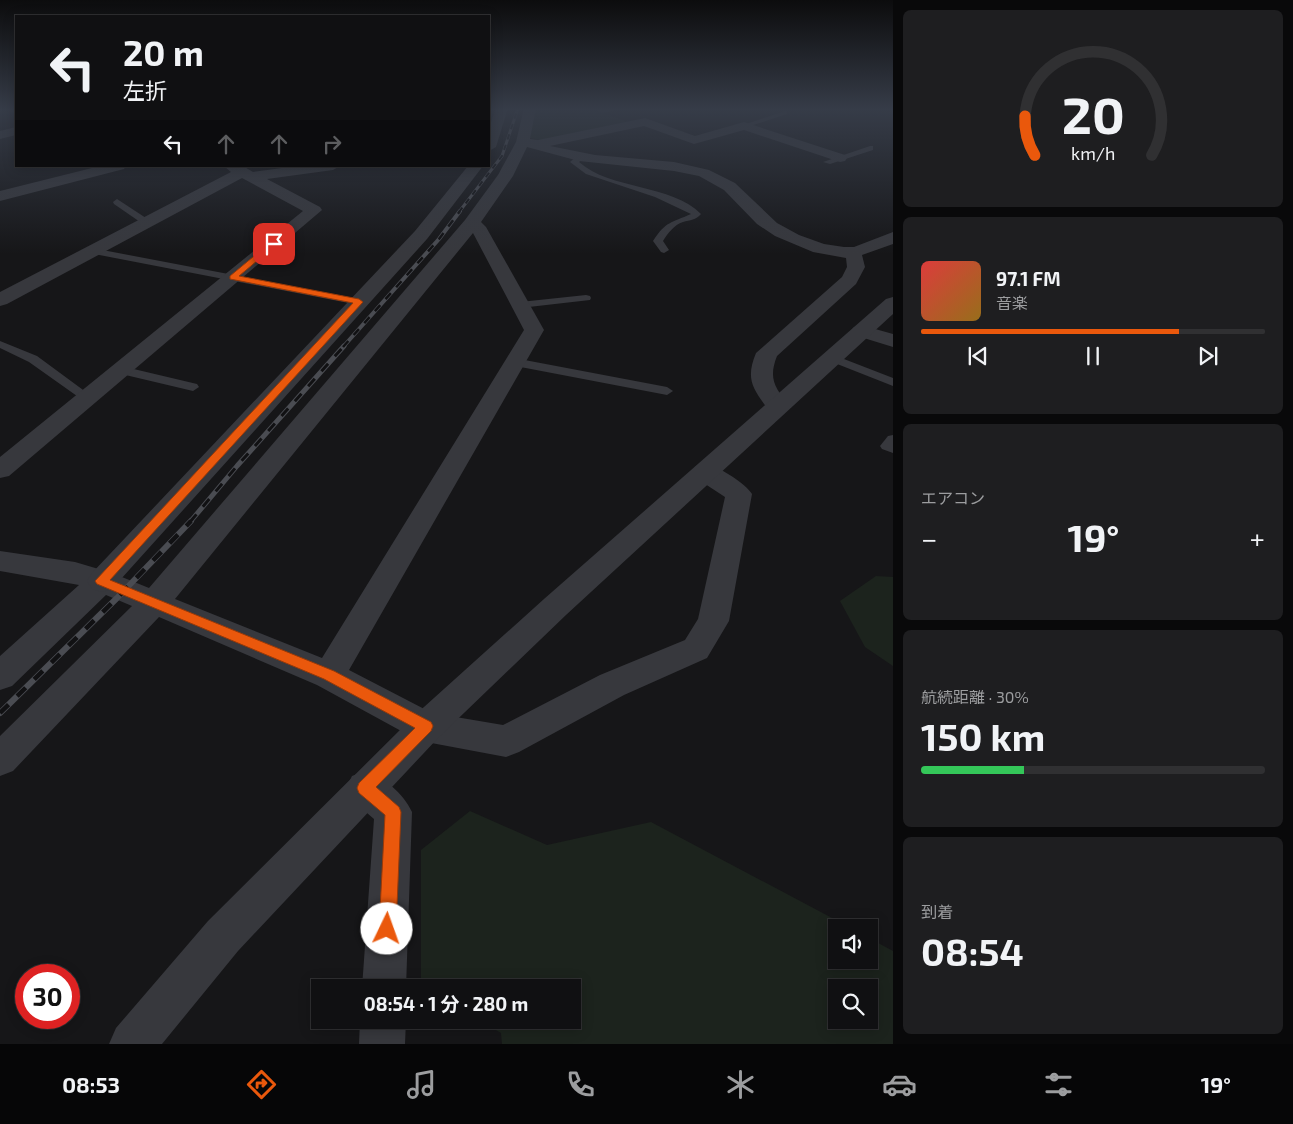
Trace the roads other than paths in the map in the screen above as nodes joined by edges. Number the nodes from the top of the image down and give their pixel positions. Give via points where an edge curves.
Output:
1 (520, 157) edge
2 (575, 157) edge
3 (825, 157) edge
4 (844, 157) edge
5 (580, 158) junction
6 (834, 160) joint
7 (115, 167) edge
8 (318, 167) edge
9 (475, 167) edge
10 (241, 172) edge
11 (0, 196) edge
12 (117, 202) dead end
13 (146, 222) junction
14 (471, 224) junction
15 (893, 237) edge
16 (664, 250) dead end
17 (92, 251) junction
18 (852, 253) junction
19 (233, 278) junction
20 (586, 298) dead end
21 (0, 300) edge
22 (359, 302) junction
23 (893, 303) edge
24 (520, 305) junction
25 (861, 331) junction
26 (893, 341) edge
27 (0, 344) edge
28 (831, 358) junction
29 (514, 362) junction
30 (121, 370) junction
31 (893, 382) edge
32 (193, 387) dead end
33 (666, 391) dead end
34 (88, 398) junction
35 (778, 406) junction
36 (893, 439) edge
37 (893, 448) edge
38 (0, 470) edge
39 (705, 472) junction
40 (0, 561) edge
41 (102, 581) junction
42 (155, 602) junction
43 (329, 675) junction
44 (0, 676) edge
45 (426, 726) junction
46 (0, 760) edge
47 (365, 788) junction
48 (384, 979) edge
49 (383, 1029) edge
50 (132, 1044) edge
51 (382, 1044) edge

1 - 14 street
2 - 5 street
3 - 6 street
4 - 6 lane
5 - 16 lane via 574,162 578,167 659,195 697,214 666,229 658,241
5 - 18 street via 661,165 705,173 731,187 764,222 782,235 804,244
7 - 11 street
8 - 10 street
9 - 22 street via 420,235
10 - 13 street
10 - 19 street via 314,210
12 - 13 lane
13 - 17 street
14 - 24 street via 478,227
14 - 42 street
15 - 18 street
17 - 19 lane
17 - 21 street
18 - 35 street via 857,267 849,280 767,353 761,366 761,383
19 - 22 lane
19 - 30 street
20 - 24 lane
22 - 41 street
23 - 25 street
24 - 29 street via 534,330
25 - 26 street
25 - 28 street
27 - 34 lane via 33,359
28 - 31 lane
28 - 35 street
29 - 33 lane
29 - 43 street
30 - 32 lane
30 - 34 street
34 - 38 street
35 - 39 street
36 - 37 lane via 887,446
39 - 45 street
39 - 45 street via 739,494 713,621 696,649 612,685 506,741
40 - 41 street via 75,573
41 - 42 street
41 - 44 street
42 - 43 street
42 - 46 street
43 - 45 street
45 - 47 street
47 - 48 street via 393,812
47 - 50 street via 223,936
49 - 51 street

